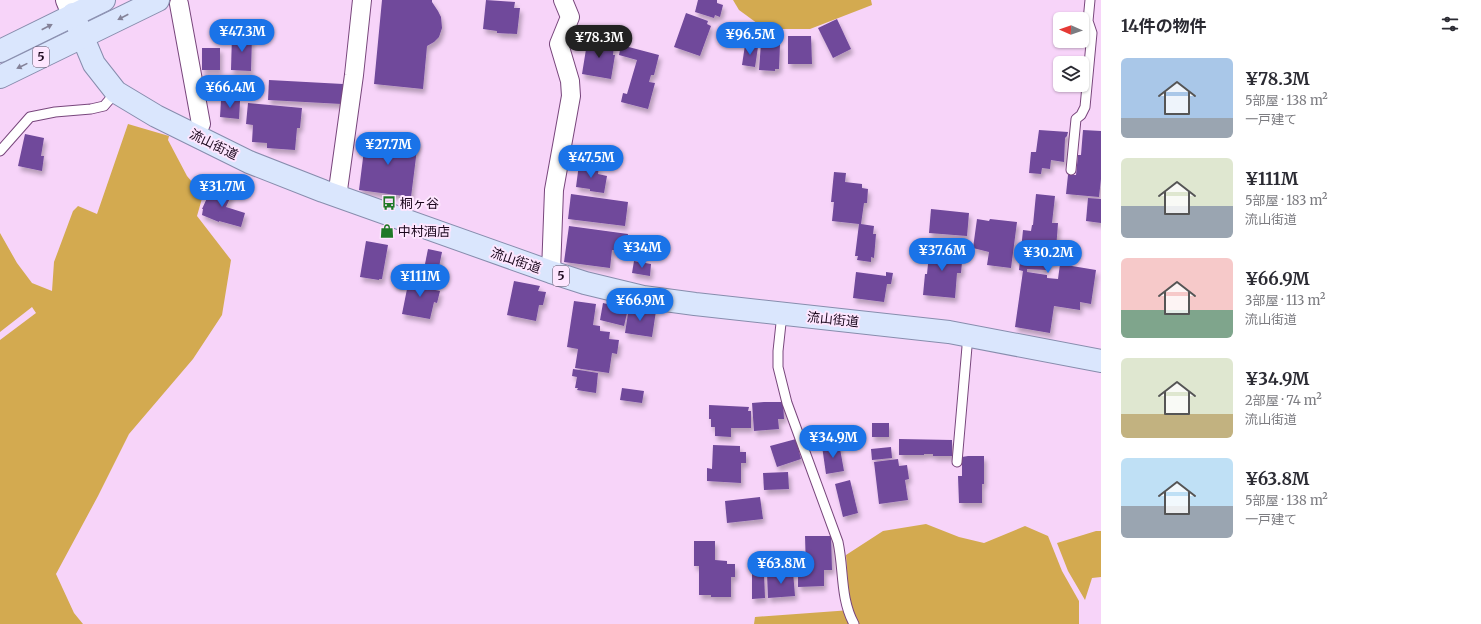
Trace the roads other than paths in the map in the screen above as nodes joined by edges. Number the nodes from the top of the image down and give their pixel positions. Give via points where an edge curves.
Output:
1 (104, 0) edge
2 (158, 0) edge
3 (362, 0) edge
4 (563, 0) edge
5 (1090, 0) edge
6 (179, 4) dead end
7 (70, 7) edge
8 (82, 38) junction
9 (0, 51) edge
10 (0, 77) edge
11 (116, 92) junction
12 (194, 135) junction
13 (0, 151) edge
14 (1070, 170) dead end
15 (337, 197) junction
16 (551, 272) junction
17 (782, 314) junction
18 (968, 335) junction
19 (1101, 361) edge
20 (957, 462) dead end
21 (854, 624) edge

1 - 7 main road, 5
2 -> 8 main road, 5
3 - 15 street
4 - 16 street via 570,17 559,44 570,82 571,96 554,190
5 - 14 lane via 1088,21 1092,33 1085,107 1076,119
6 - 12 street via 201,124
7 - 8 main road, 流山街道 / 5
9 -> 7 main road, 5
8 -> 10 main road, 5
8 - 11 main road, 流山街道 / 5 via 94,64
11 - 12 main road, 流山街道 / 5
11 - 13 lane via 104,106 30,117
12 - 15 main road, 流山街道 / 5 via 250,162
15 - 16 main road, 流山街道 / 5
16 - 17 main road, 流山街道 / 5 via 642,297
17 - 18 main road, 流山街道 / 5
17 - 21 lane via 778,367 787,403 838,542 844,599
18 - 19 main road, 流山街道 / 5
18 - 20 lane

